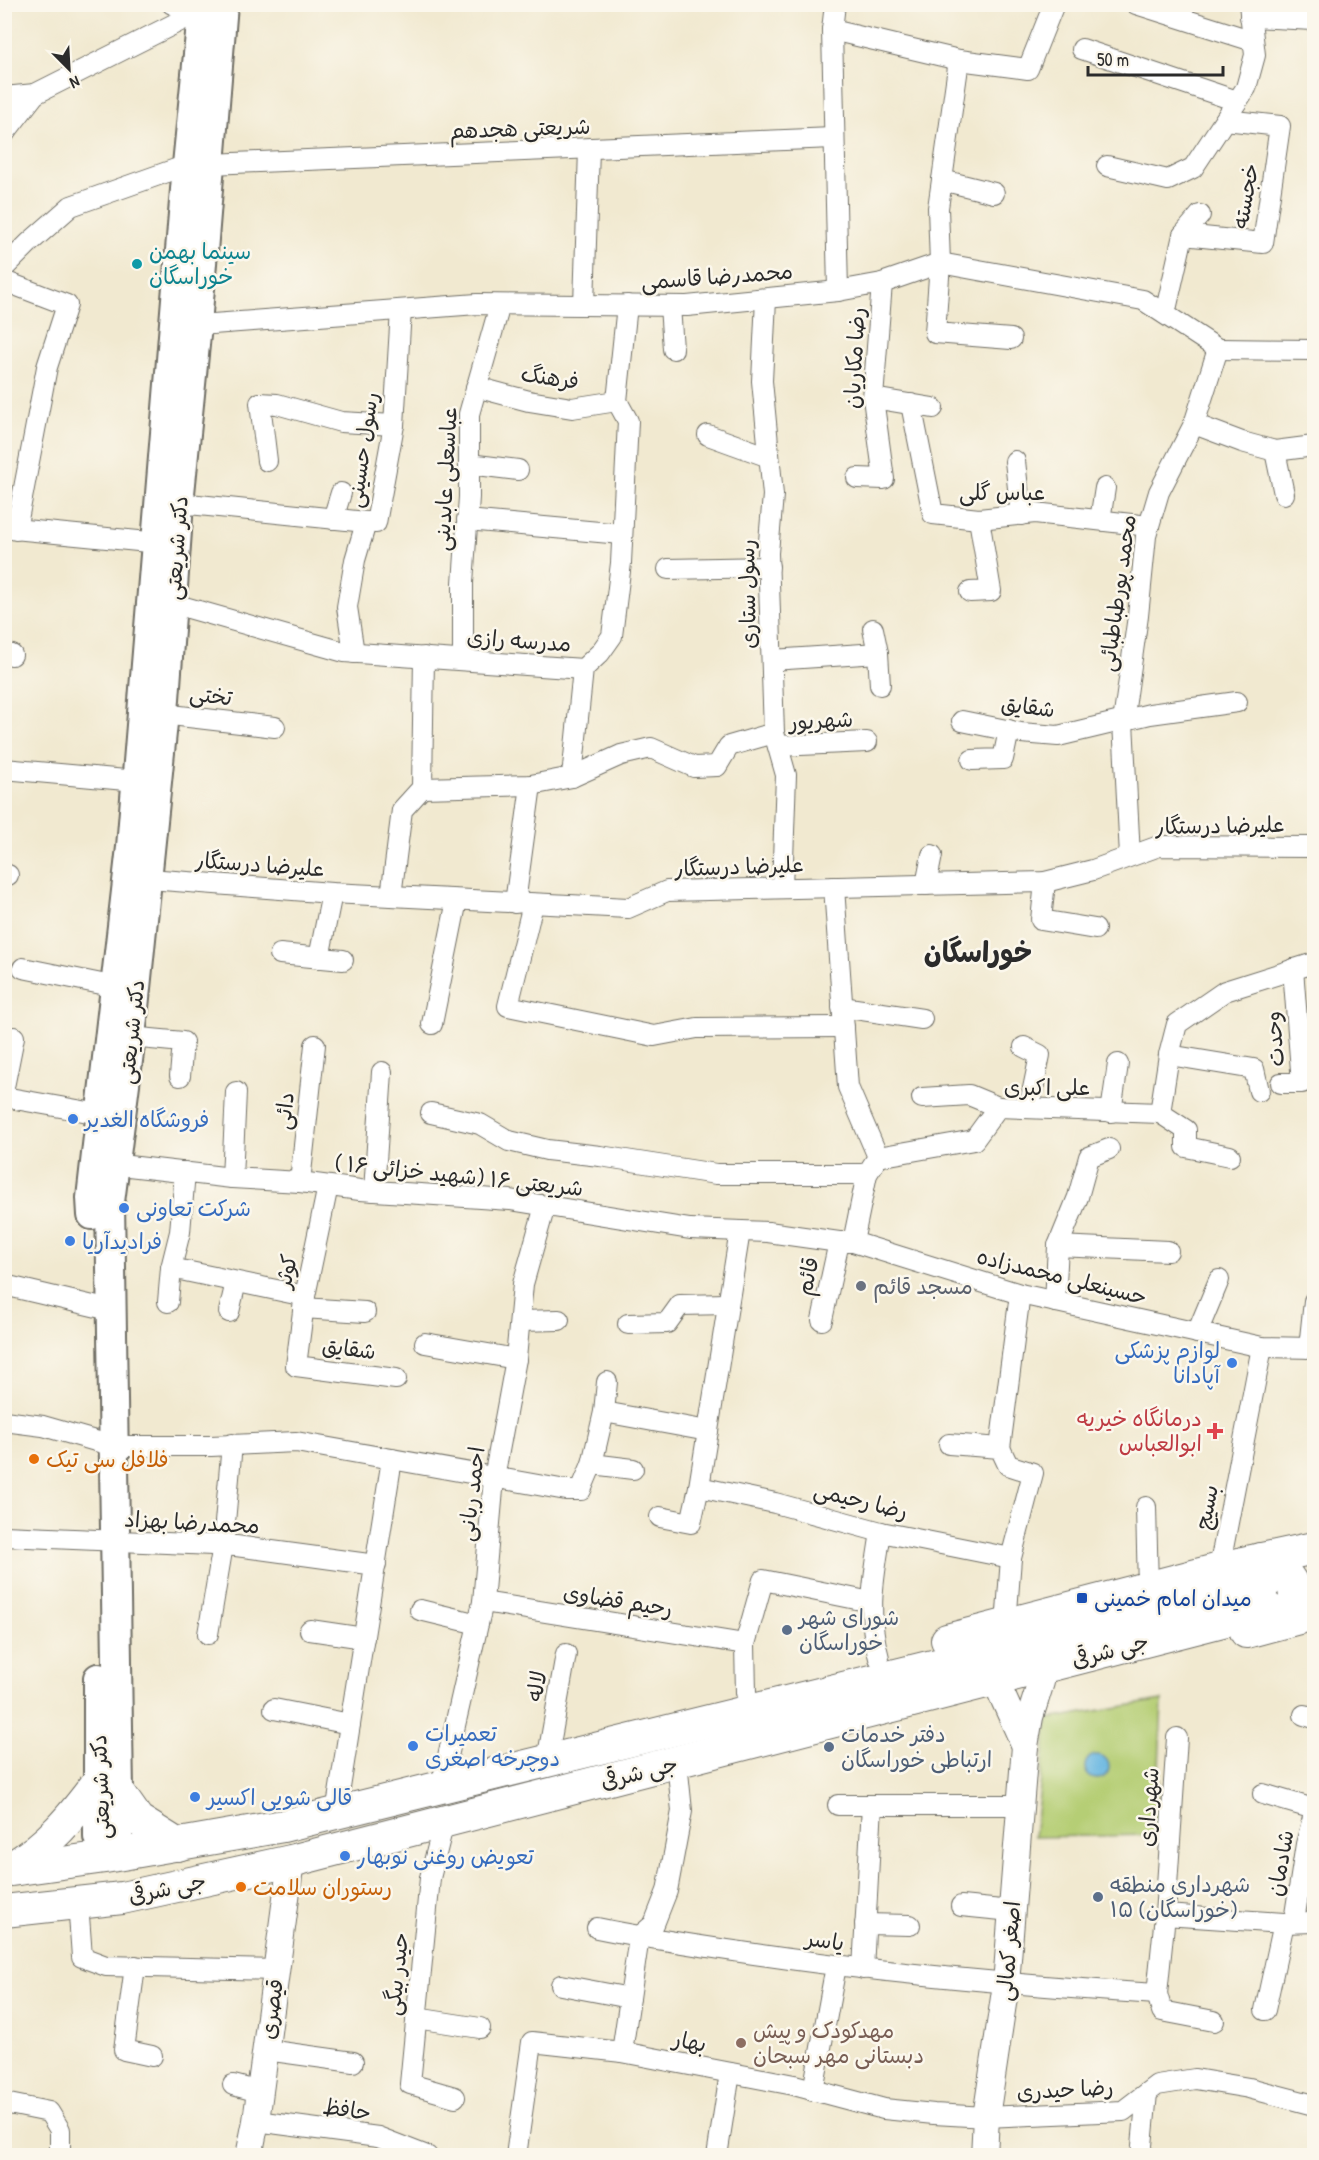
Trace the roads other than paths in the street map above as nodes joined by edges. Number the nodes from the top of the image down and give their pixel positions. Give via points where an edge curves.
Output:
1 (172, 4) edge
2 (835, 4) edge
3 (1054, 4) edge
4 (1136, 4) edge
5 (213, 7) edge
6 (1249, 11) edge
7 (1314, 20) edge
8 (832, 30) junction
9 (1253, 41) junction
10 (1082, 49) dead end
11 (959, 60) junction
12 (35, 94) junction
13 (4, 97) edge
14 (1237, 101) junction
15 (1225, 120) junction
16 (4, 134) edge
17 (833, 138) junction
18 (589, 149) junction
19 (199, 165) junction
20 (1107, 166) dead end
21 (942, 180) junction
22 (994, 193) dead end
23 (1200, 215) dead end
24 (1184, 235) junction
25 (940, 263) junction
26 (4, 268) edge
27 (4, 281) edge
28 (882, 283) junction
29 (838, 291) junction
30 (766, 299) junction
31 (500, 304) junction
32 (584, 305) junction
33 (627, 305) junction
34 (670, 306) junction
35 (401, 310) junction
36 (1165, 314) junction
37 (186, 326) junction
38 (1011, 339) dead end
39 (673, 349) dead end
40 (1218, 350) junction
41 (1314, 350) edge
42 (476, 387) junction
43 (873, 398) junction
44 (617, 402) junction
45 (911, 404) junction
46 (933, 408) dead end
47 (1194, 424) junction
48 (394, 425) junction
49 (708, 435) dead end
50 (1314, 446) edge
51 (1275, 451) junction
52 (769, 458) junction
53 (267, 461) dead end
54 (1015, 461) dead end
55 (469, 464) junction
56 (518, 470) dead end
57 (857, 478) dead end
58 (1105, 488) dead end
59 (341, 492) dead end
60 (1284, 494) dead end
61 (170, 503) junction
62 (1021, 514) junction
63 (333, 519) junction
64 (979, 519) junction
65 (467, 520) junction
66 (1100, 520) junction
67 (366, 522) junction
68 (1149, 526) junction
69 (10, 529) edge
70 (621, 534) junction
71 (167, 544) junction
72 (769, 567) junction
73 (668, 569) dead end
74 (970, 592) dead end
75 (162, 601) junction
76 (873, 629) dead end
77 (354, 653) junction
78 (878, 653) junction
79 (424, 657) junction
80 (463, 659) junction
81 (772, 660) junction
82 (583, 669) junction
83 (880, 685) dead end
84 (1237, 702) dead end
85 (153, 713) junction
86 (962, 721) dead end
87 (1123, 722) junction
88 (275, 726) dead end
89 (1009, 730) junction
90 (776, 740) junction
91 (867, 742) dead end
92 (972, 760) dead end
93 (4, 770) edge
94 (572, 777) junction
95 (147, 781) junction
96 (531, 785) junction
97 (422, 788) junction
98 (1314, 847) edge
99 (932, 855) dead end
100 (1130, 856) junction
101 (138, 878) junction
102 (1045, 882) junction
103 (926, 885) junction
104 (834, 887) junction
105 (782, 888) junction
106 (332, 893) junction
107 (391, 896) junction
108 (457, 900) junction
109 (524, 904) junction
110 (1095, 929) dead end
111 (280, 954) dead end
112 (320, 958) junction
113 (343, 960) dead end
114 (1314, 963) edge
115 (23, 968) dead end
116 (1293, 969) junction
117 (126, 989) junction
118 (842, 1007) junction
119 (921, 1019) dead end
120 (432, 1023) dead end
121 (844, 1028) junction
122 (14, 1037) dead end
123 (121, 1037) junction
124 (315, 1045) dead end
125 (1024, 1047) dead end
126 (1168, 1055) junction
127 (1118, 1064) dead end
128 (382, 1072) dead end
129 (180, 1076) dead end
130 (1281, 1083) dead end
131 (4, 1087) edge
132 (1259, 1091) dead end
133 (236, 1092) dead end
134 (4, 1097) edge
135 (922, 1098) dead end
136 (998, 1107) junction
137 (1029, 1107) junction
138 (1111, 1112) junction
139 (432, 1113) dead end
140 (1160, 1113) junction
141 (112, 1116) junction
142 (1109, 1149) dead end
143 (1230, 1156) dead end
144 (878, 1157) junction
145 (106, 1163) junction
146 (185, 1172) junction
147 (867, 1174) junction
148 (232, 1178) junction
149 (300, 1182) junction
150 (328, 1186) junction
151 (375, 1191) junction
152 (545, 1206) junction
153 (740, 1231) junction
154 (846, 1242) junction
155 (1058, 1246) junction
156 (1168, 1251) dead end
157 (171, 1268) junction
158 (1219, 1280) dead end
159 (236, 1282) junction
160 (4, 1285) edge
161 (1020, 1294) junction
162 (1314, 1301) edge
163 (168, 1302) dead end
164 (304, 1302) junction
165 (1055, 1302) junction
166 (728, 1304) junction
167 (102, 1307) junction
168 (229, 1312) dead end
169 (365, 1312) dead end
170 (560, 1320) dead end
171 (822, 1320) dead end
172 (520, 1321) junction
173 (628, 1324) dead end
174 (1197, 1333) junction
175 (425, 1344) dead end
176 (1262, 1347) junction
177 (1312, 1348) edge
178 (516, 1359) junction
179 (296, 1366) joint
180 (396, 1379) dead end
181 (607, 1382) dead end
182 (604, 1412) junction
183 (4, 1421) edge
184 (708, 1431) junction
185 (104, 1443) junction
186 (232, 1444) junction
187 (949, 1444) dead end
188 (1000, 1448) junction
189 (392, 1459) junction
190 (592, 1464) junction
191 (633, 1469) dead end
192 (494, 1478) junction
193 (699, 1487) junction
194 (1146, 1508) dead end
195 (660, 1517) dead end
196 (881, 1532) junction
197 (4, 1536) edge
198 (107, 1542) junction
199 (223, 1545) junction
200 (1314, 1548) edge
201 (1011, 1558) junction
202 (376, 1566) junction
203 (1219, 1569) junction
204 (1148, 1588) junction
205 (1280, 1597) edge
206 (483, 1602) junction
207 (871, 1602) junction
208 (420, 1610) dead end
209 (478, 1624) junction
210 (1006, 1625) junction
211 (310, 1630) dead end
212 (208, 1634) dead end
213 (364, 1638) junction
214 (745, 1644) junction
215 (566, 1654) dead end
216 (879, 1658) junction
217 (1041, 1682) junction
218 (746, 1693) junction
219 (1000, 1693) junction
220 (273, 1709) dead end
221 (350, 1724) junction
222 (672, 1730) junction
223 (1177, 1738) dead end
224 (1025, 1746) junction
225 (547, 1761) junction
226 (677, 1762) junction
227 (441, 1787) junction
228 (108, 1788) junction
229 (1263, 1794) dead end
230 (838, 1804) dead end
231 (872, 1805) junction
232 (1020, 1805) junction
233 (1314, 1812) edge
234 (336, 1813) junction
235 (444, 1822) junction
236 (178, 1845) junction
237 (1310, 1845) edge
238 (105, 1857) junction
239 (291, 1861) junction
240 (4, 1871) edge
241 (90, 1901) junction
242 (961, 1905) dead end
243 (4, 1911) edge
244 (1012, 1911) junction
245 (1165, 1916) junction
246 (1289, 1922) junction
247 (1314, 1922) edge
248 (865, 1924) junction
249 (910, 1926) dead end
250 (597, 1928) dead end
251 (639, 1937) junction
252 (135, 1966) junction
253 (836, 1966) junction
254 (863, 1969) junction
255 (276, 1970) junction
256 (1006, 1984) junction
257 (561, 1985) dead end
258 (1156, 1994) junction
259 (630, 1998) junction
260 (1265, 2010) dead end
261 (416, 2018) junction
262 (1214, 2021) dead end
263 (480, 2028) dead end
264 (266, 2050) junction
265 (622, 2052) junction
266 (152, 2056) dead end
267 (353, 2062) dead end
268 (730, 2073) junction
269 (233, 2085) dead end
270 (813, 2091) junction
271 (260, 2092) junction
272 (1147, 2093) junction
273 (455, 2097) dead end
274 (4, 2103) edge
275 (1314, 2105) edge
276 (986, 2117) junction
277 (256, 2121) junction
278 (60, 2156) edge
279 (249, 2156) edge
280 (428, 2156) edge
281 (516, 2156) edge
282 (717, 2156) edge
283 (984, 2156) edge
284 (1141, 2156) edge

1 - 5 street
2 - 8 street
3 - 11 street via 1028,69
4 - 9 street
5 - 12 street
5 - 19 main road, دکتر شریعتی
6 - 7 street
6 - 9 street
8 - 11 street
8 - 17 street
9 - 14 street via 1255,55 1246,88
10 - 14 street
11 - 21 street
12 - 13 street
12 - 16 street
14 - 15 street
15 - 20 street via 1193,168 1168,180
15 - 24 street, خجسته via 1281,126 1263,243
17 - 18 street, شریعتی هجدهم
17 - 29 street
18 - 19 street, شریعتی هجدهم
18 - 32 street
19 - 26 street, شریعتی هجدهم via 70,206
19 - 37 main road, دکتر شریعتی
21 - 22 street
21 - 25 street via 938,208
23 - 24 street
24 - 36 street
25 - 28 street, محمدرضا قاسمی
25 - 36 street, محمدرضا قاسمی via 1143,300
25 - 38 street via 935,333
27 - 69 street via 67,304 47,367
28 - 29 street, محمدرضا قاسمی
28 - 43 street, رضا مکاریان
29 - 30 street, محمدرضا قاسمی
30 - 34 street, محمدرضا قاسمی
30 - 52 street, رسول ستاری via 762,381
31 - 32 street, محمدرضا قاسمی
31 - 35 street, محمدرضا قاسمی
31 - 42 street, عباسعلی عابدینی
32 - 33 street, محمدرضا قاسمی
33 - 34 street, محمدرضا قاسمی
33 - 44 street, مدرسه رازی
34 - 39 street
35 - 37 street, محمدرضا قاسمی
35 - 48 street, رسول حسینی
36 - 40 street, محمدرضا قاسمی
37 - 61 main road, دکتر شریعتی
40 - 41 street
40 - 47 street, محمد پورطباطبائی
42 - 44 street, فرهنگ via 572,408
42 - 55 street, عباسعلی عابدینی via 470,414
43 - 45 street
43 - 57 street, رضا مکاریان via 884,479
44 - 70 street, مدرسه رازی via 627,421
45 - 46 street
45 - 64 street, عباس گلی via 933,514
47 - 51 street
47 - 68 street, محمد پورطباطبائی via 1159,492
48 - 53 street via 341,422 260,403
48 - 67 street, رسول حسینی via 376,523
49 - 52 street
50 - 51 street
51 - 60 street
52 - 72 street, رسول ستاری via 773,495
54 - 62 street
55 - 56 street
55 - 65 street, عباسعلی عابدینی
58 - 66 street
59 - 63 street
61 - 63 street, رسول حسینی
61 - 71 main road, دکتر شریعتی
62 - 64 street, عباس گلی
62 - 66 street, عباس گلی
63 - 67 street, رسول حسینی
64 - 74 street via 991,591
65 - 70 street
65 - 80 street, عباسعلی عابدینی
66 - 68 street, عباس گلی
67 - 77 street via 347,608
68 - 87 street, محمد پورطباطبائی
69 - 71 street
70 - 82 street, مدرسه رازی via 612,636
71 - 75 main road, دکتر شریعتی
72 - 73 street
72 - 81 street, رسول ستاری
75 - 77 street, مدرسه رازی
75 - 85 main road, دکتر شریعتی
76 - 78 street
77 - 79 street, مدرسه رازی
78 - 81 street
78 - 83 street
79 - 80 street, مدرسه رازی
79 - 97 street
80 - 82 street, مدرسه رازی
81 - 90 street, رسول ستاری
82 - 94 street
84 - 87 street, شقایق via 1150,714
85 - 88 street, تختی
85 - 95 main road, دکتر شریعتی
86 - 89 street, شقایق
87 - 89 street, شقایق via 1058,736
87 - 100 street, محمد پورطباطبائی
89 - 92 street via 1003,759
90 - 91 street, شهریور
90 - 94 street, شهریور via 729,746 717,766 694,767 651,748 621,755
90 - 105 street, رسول ستاری via 786,775
93 - 95 street
94 - 96 street
95 - 101 main road, دکتر شریعتی
96 - 97 street
96 - 109 street
97 - 107 street via 402,810
98 - 100 street, علیرضا درستگار via 1159,846
99 - 103 street
100 - 102 street, علیرضا درستگار
101 - 106 street, علیرضا درستگار
101 - 117 main road, دکتر شریعتی
102 - 103 street, علیرضا درستگار
102 - 110 street via 1041,920
103 - 104 street, علیرضا درستگار
104 - 105 street, علیرضا درستگار
104 - 118 street
105 - 109 street, علیرضا درستگار via 667,891 628,908
106 - 107 street, علیرضا درستگار
106 - 112 street
107 - 108 street, علیرضا درستگار
108 - 109 street, علیرضا درستگار
108 - 120 street
109 - 121 street via 508,1006 654,1036 698,1028
111 - 112 street
112 - 113 street
114 - 116 street
115 - 117 street
116 - 126 street via 1225,991 1177,1024
116 - 130 street, وحدت via 1302,1083
117 - 123 main road, دکتر شریعتی
118 - 119 street
118 - 121 street
121 - 144 street via 848,1087
122 - 131 street
123 - 129 street via 183,1042
123 - 141 main road, دکتر شریعتی
124 - 149 street, دائی
125 - 137 street via 1040,1054
126 - 132 street via 1254,1069
126 - 140 street
127 - 138 street
128 - 151 street
133 - 148 street
134 - 141 street
135 - 136 street via 969,1095
136 - 137 street, علی اکبری
136 - 144 street, علی اکبری via 974,1140
137 - 138 street, علی اکبری
138 - 140 street, علی اکبری
139 - 147 street via 480,1124 509,1141 547,1150 716,1174
140 - 143 street via 1186,1130 1186,1147
141 - 145 main road, دکتر شریعتی
142 - 155 street via 1089,1157
144 - 147 street
145 - 146 street, شریعتی ۱۶ (شهید خزائی ۱۶ )
145 - 167 main road, دکتر شریعتی via 92,1198
146 - 148 street, شریعتی ۱۶ (شهید خزائی ۱۶ )
146 - 157 street via 180,1232
147 - 154 street, قائم
148 - 149 street, شریعتی ۱۶ (شهید خزائی ۱۶ )
149 - 150 street, شریعتی ۱۶ (شهید خزائی ۱۶ )
150 - 151 street, شریعتی ۱۶ (شهید خزائی ۱۶ )
150 - 164 street, کوثر
151 - 152 street, شریعتی ۱۶ (شهید خزائی ۱۶ )
152 - 153 street, شریعتی ۱۶ (شهید خزائی ۱۶ ) via 690,1229
152 - 172 street, احمد ربانی via 523,1284
153 - 154 street, شریعتی ۱۶ (شهید خزائی ۱۶ )
153 - 166 street
154 - 161 street, حسینعلی محمدزاده
154 - 171 street, قائم
155 - 156 street
155 - 165 street
157 - 159 street
157 - 163 street
158 - 174 street
159 - 164 street
159 - 168 street
160 - 167 street
161 - 165 street, حسینعلی محمدزاده
161 - 188 street
162 - 177 street
164 - 169 street
164 - 179 street, کوثر
165 - 174 street, حسینعلی محمدزاده
166 - 173 street via 680,1305 667,1323
166 - 184 street
167 - 185 main road, دکتر شریعتی
170 - 172 street
172 - 178 street, احمد ربانی
174 - 176 street, حسینعلی محمدزاده
175 - 178 street
176 - 177 street, حسینعلی محمدزاده
176 - 203 street, بسیج
178 - 192 street, احمد ربانی
179 - 180 street, شقایق
181 - 182 street
182 - 184 street
182 - 190 street
183 - 185 street via 43,1426
184 - 193 street
185 - 186 street
185 - 198 main road, دکتر شریعتی
186 - 189 street via 296,1442
186 - 199 street
187 - 188 street
188 - 201 street via 1008,1465 1033,1473
189 - 192 street
189 - 202 street
190 - 191 street
190 - 192 street via 581,1490
192 - 206 street, احمد ربانی
193 - 195 street via 691,1523
193 - 196 street, رضا رحیمی
194 - 204 street
196 - 201 street, رضا رحیمی
196 - 207 street
197 - 198 street, محمدرضا بهزاد
198 - 199 street, محمدرضا بهزاد
198 - 228 main road, دکتر شریعتی
199 - 202 street, محمدرضا بهزاد
199 - 212 street
200 - 205 main road
201 - 210 street
202 - 213 street
203 - 204 main road
203 - 205 main road
204 - 210 main road
205 - 217 main road
205 - 222 main road, جی شرقی
205 - 226 main road, جی شرقی
206 - 209 street, احمد ربانی
206 - 214 street, رحیم قضاوی
207 - 214 street via 763,1580
207 - 216 street
208 - 209 street
209 - 227 street, احمد ربانی
210 - 216 main road
211 - 213 street
213 - 221 street
214 - 218 street
215 - 225 street, لاله
216 - 218 main road
217 - 219 main road
217 - 224 street, اصغر کمالی
218 - 222 main road via 722,1699
219 - 224 street
219 - 226 main road via 715,1767
220 - 221 street
221 - 234 street
222 - 225 main road, جی شرقی
223 - 245 street, شهرداری
224 - 232 street, اصغر کمالی
225 - 227 main road, جی شرقی
226 - 235 main road, جی شرقی
226 - 251 street via 682,1811 667,1892 654,1924
227 - 234 main road, جی شرقی
228 - 236 main road via 138,1820
228 - 238 main road, دکتر شریعتی via 118,1836
228 - 240 main road via 34,1854
229 - 233 street
230 - 231 street
231 - 232 street
231 - 248 street
232 - 244 street, اصغر کمالی
233 - 237 street, شادمان
234 - 236 main road, جی شرقی
235 - 239 main road, جی شرقی
235 - 261 street, حیدر بیگی via 430,1878
236 - 238 main road, جی شرقی
237 - 246 street, شادمان
238 - 240 main road, جی شرقی
238 - 241 main road
239 - 241 main road, جی شرقی via 122,1898
239 - 255 street, قیصری
241 - 243 main road, جی شرقی
241 - 252 street via 82,1957 106,1966
242 - 244 street
244 - 256 street, اصغر کمالی
245 - 246 street
245 - 258 street, شهرداری
246 - 247 street
246 - 260 street, شادمان
248 - 249 street
248 - 254 street
250 - 251 street, یاسر
251 - 253 street, یاسر
251 - 259 street
252 - 255 street
252 - 266 street via 124,2050
253 - 254 street, یاسر
253 - 270 street
254 - 256 street, یاسر
255 - 264 street, قیصری
256 - 258 street, یاسر
256 - 276 street, اصغر کمالی
257 - 259 street
258 - 262 street via 1162,2011
259 - 265 street
261 - 263 street
261 - 273 street, حیدر بیگی via 410,2084
264 - 267 street
264 - 271 street, قیصری
265 - 268 street, بهار
265 - 281 street, بهار via 532,2042
268 - 270 street, بهار
268 - 282 street
269 - 271 street
270 - 276 street, بهار via 884,2109
271 - 277 street, قیصری
272 - 275 street, رضا حیدری via 1157,2085 1195,2079
272 - 276 street, رضا حیدری via 1123,2111
272 - 284 street
274 - 278 street via 49,2112 60,2130
276 - 283 street, اصغر کمالی
277 - 279 street, قیصری
277 - 280 street, حافظ via 378,2137

